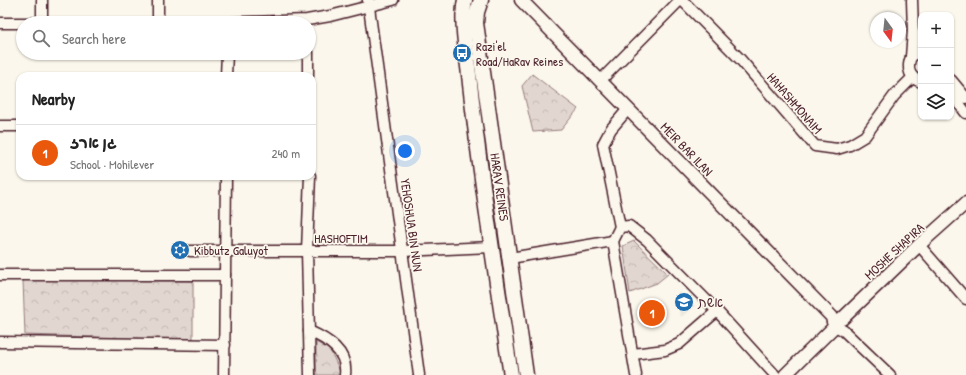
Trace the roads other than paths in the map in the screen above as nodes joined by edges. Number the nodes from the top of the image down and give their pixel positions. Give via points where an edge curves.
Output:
1 (42, 0) edge
2 (158, 0) edge
3 (393, 0) edge
4 (465, 0) edge
5 (481, 0) edge
6 (521, 0) edge
7 (681, 0) edge
8 (912, 0) edge
9 (368, 3) edge
10 (42, 16) edge
11 (158, 16) edge
12 (316, 19) edge
13 (0, 23) edge
14 (16, 23) edge
15 (913, 31) junction
16 (918, 39) edge
17 (918, 52) edge
18 (910, 58) junction
19 (227, 60) edge
20 (308, 60) edge
21 (226, 72) edge
22 (308, 72) edge
23 (601, 80) junction
24 (917, 80) edge
25 (954, 84) edge
26 (954, 97) edge
27 (966, 98) edge
28 (628, 109) junction
29 (966, 113) edge
30 (0, 126) edge
31 (16, 126) edge
32 (226, 180) edge
33 (310, 180) edge
34 (966, 203) edge
35 (620, 227) junction
36 (613, 241) junction
37 (919, 245) junction
38 (491, 246) junction
39 (225, 250) junction
40 (190, 251) dead end
41 (307, 251) junction
42 (403, 251) junction
43 (510, 258) junction
44 (0, 275) edge
45 (225, 275) junction
46 (966, 299) edge
47 (717, 311) junction
48 (838, 323) junction
49 (309, 331) junction
50 (0, 342) edge
51 (225, 345) junction
52 (633, 354) junction
53 (224, 375) edge
54 (310, 375) edge
55 (345, 375) edge
56 (419, 375) edge
57 (511, 375) edge
58 (526, 375) edge
59 (636, 375) edge
60 (775, 375) edge
61 (785, 375) edge
62 (890, 375) edge

1 - 10 street
2 - 11 street
3 - 9 street
4 - 38 main road, HARAV REINES via 464,17 473,109
5 - 43 main road, HARAV REINES via 476,23
6 - 23 street, MEIR BAR ILAN
7 - 23 street
7 - 24 street, HAHASHMONAIM via 740,59 815,146 837,150 865,136 894,96
8 - 15 street
9 - 12 street
9 - 42 street, YEHOSHUA BIN NUN
13 - 14 street
15 - 16 street
15 - 18 street
17 - 18 street
18 - 24 street via 908,68
19 - 21 street
20 - 22 street
23 - 28 street, MEIR BAR ILAN
25 - 27 street
26 - 29 street
28 - 35 street via 611,129 603,144
28 - 48 street, MEIR BAR ILAN
30 - 31 street
32 - 39 street
33 - 41 street
34 - 37 street, MOSHE SHAPIRA
35 - 36 street
35 - 47 street via 629,226 647,240
36 - 43 street
36 - 52 street
37 - 46 street
37 - 48 street, MOSHE SHAPIRA
38 - 42 street, HASHOFTIM
38 - 57 main road, HARAV REINES
39 - 40 street, HASHOFTIM
39 - 41 street, HASHOFTIM
39 - 45 street
41 - 42 street, HASHOFTIM
41 - 49 street
42 - 56 street, YEHOSHUA BIN NUN
43 - 58 main road, HARAV REINES
44 - 45 street
45 - 51 street
47 - 52 street via 679,344 665,350
47 - 60 street
48 - 61 street, MOSHE SHAPIRA
48 - 62 street, MEIR BAR ILAN
49 - 54 street
49 - 55 street via 328,339 339,352 346,368
50 - 51 street
51 - 53 street
52 - 59 street

